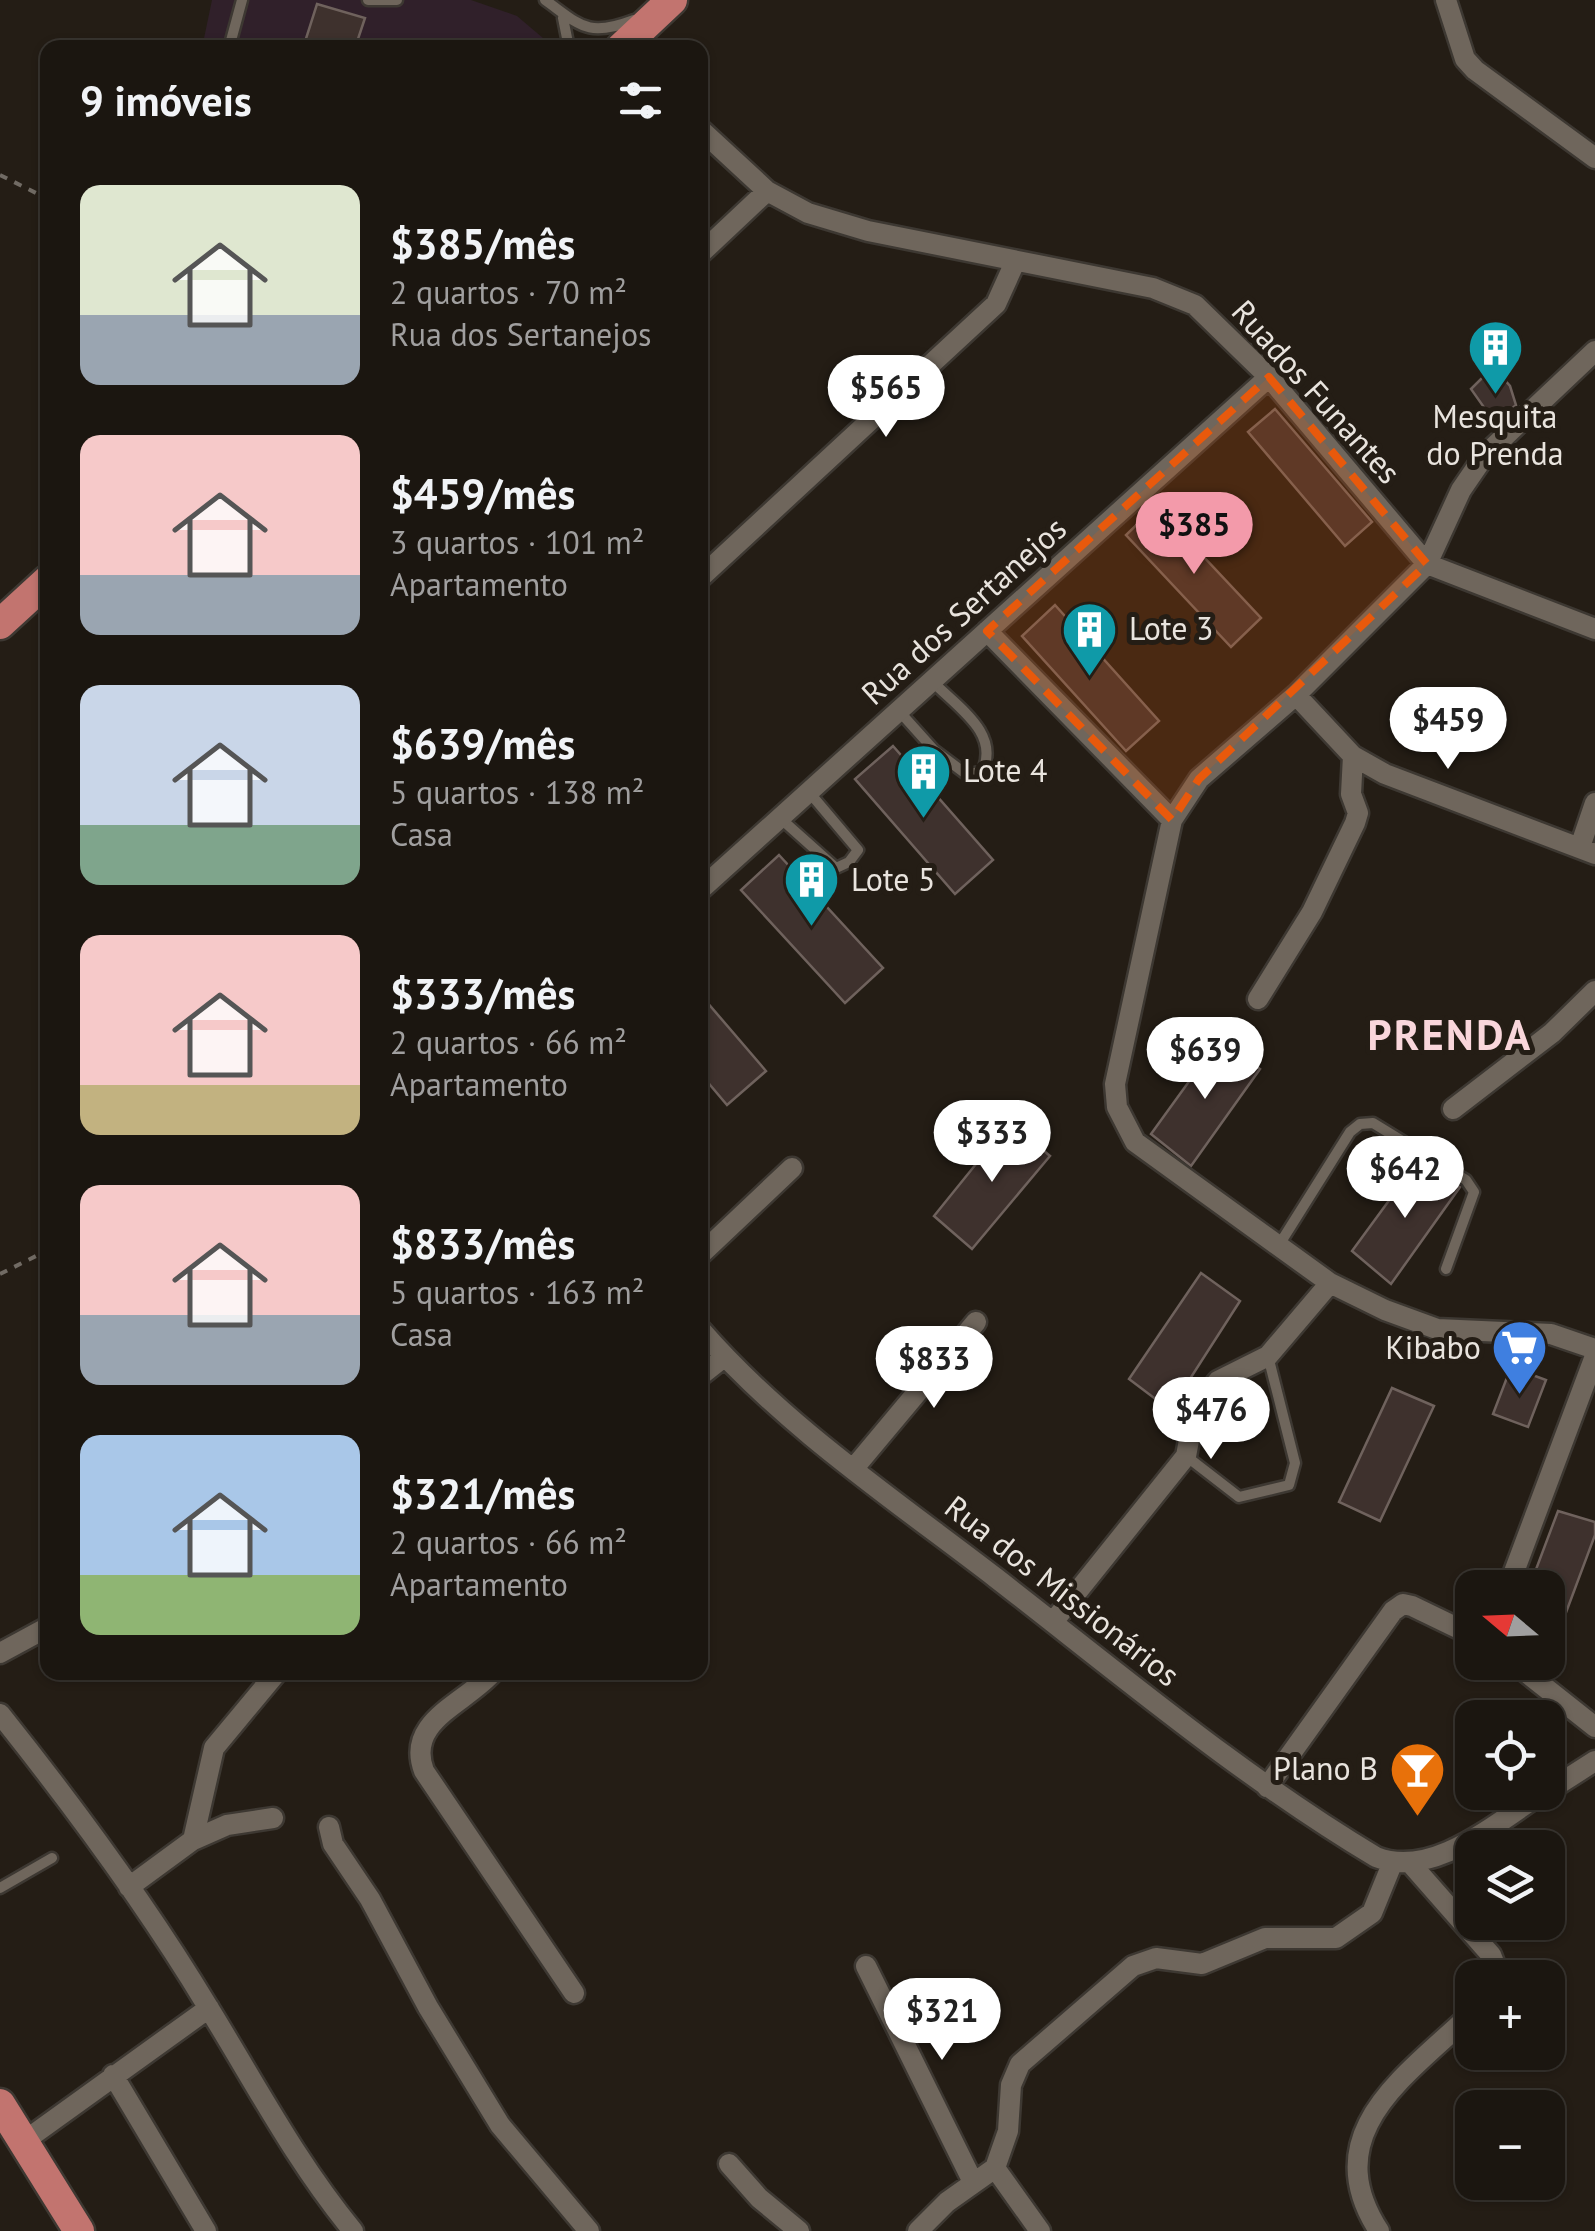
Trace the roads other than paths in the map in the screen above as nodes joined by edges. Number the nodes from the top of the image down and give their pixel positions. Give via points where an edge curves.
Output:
1 (242, 0) edge
2 (368, 0) edge
3 (397, 0) edge
4 (544, 0) edge
5 (696, 0) edge
6 (1446, 0) edge
7 (668, 4) edge
8 (563, 18) junction
9 (232, 40) edge
10 (567, 40) edge
11 (630, 40) edge
12 (655, 40) edge
13 (708, 136) edge
14 (1595, 158) edge
15 (767, 191) junction
16 (708, 246) edge
17 (1015, 262) junction
18 (1595, 351) edge
19 (1268, 377) junction
20 (1427, 564) junction
21 (708, 571) edge
22 (40, 587) edge
23 (40, 609) edge
24 (0, 624) edge
25 (1595, 630) edge
26 (987, 631) junction
27 (0, 646) edge
28 (932, 681) junction
29 (1296, 695) junction
30 (898, 711) junction
31 (1353, 756) junction
32 (809, 792) junction
33 (1595, 803) edge
34 (780, 818) junction
35 (1172, 820) junction
36 (1587, 851) edge
37 (708, 883) edge
38 (1595, 991) edge
39 (1258, 999) dead end
40 (1452, 1109) dead end
41 (792, 1168) dead end
42 (1278, 1246) junction
43 (708, 1247) edge
44 (1446, 1269) dead end
45 (1330, 1283) junction
46 (976, 1322) dead end
47 (708, 1337) edge
48 (1595, 1352) edge
49 (724, 1356) junction
50 (1268, 1356) junction
51 (708, 1369) edge
52 (1186, 1456) junction
53 (854, 1468) junction
54 (1515, 1570) edge
55 (1053, 1622) junction
56 (1455, 1627) edge
57 (40, 1631) edge
58 (0, 1653) edge
59 (270, 1680) edge
60 (485, 1680) edge
61 (1536, 1680) edge
62 (0, 1714) edge
63 (1595, 1727) edge
64 (1595, 1761) edge
65 (1565, 1780) edge
66 (1267, 1786) junction
67 (1517, 1810) edge
68 (272, 1818) dead end
69 (329, 1827) dead end
70 (193, 1840) junction
71 (52, 1858) dead end
72 (1402, 1864) junction
73 (129, 1886) junction
74 (0, 1888) edge
75 (1492, 1960) edge
76 (866, 1966) dead end
77 (574, 1993) dead end
78 (209, 2008) junction
79 (1455, 2029) edge
80 (113, 2075) junction
81 (0, 2104) edge
82 (11, 2141) edge
83 (729, 2164) dead end
84 (996, 2168) junction
85 (972, 2182) junction
86 (928, 2227) edge
87 (58, 2231) edge
88 (79, 2231) edge
89 (206, 2231) edge
90 (353, 2231) edge
91 (590, 2231) edge
92 (799, 2231) edge
93 (1040, 2231) edge
94 (1379, 2231) edge

1 - 9 lane
2 - 3 lane
4 - 8 lane
5 - 12 main road
6 - 14 street via 1465,59 1475,70
7 - 8 lane via 615,27
7 - 11 main road
8 - 10 lane
13 - 15 street, Ruados Funantes
15 - 16 street
15 - 17 street, Ruados Funantes via 808,213 868,231
17 - 19 street, Ruados Funantes via 1177,296 1195,305
17 - 21 street via 996,304
18 - 20 street via 1486,454 1461,490
19 - 20 street, Ruados Funantes
19 - 26 street, Rua dos Sertanejos
20 - 25 street, Ruados Funantes
20 - 29 street
22 - 24 main road
23 - 27 main road
26 - 28 street, Rua dos Sertanejos
26 - 35 street
28 - 30 street, Rua dos Sertanejos
28 - 30 lane via 986,736 990,756 982,772 966,774
29 - 31 street
29 - 35 street via 1199,779
30 - 32 street, Rua dos Sertanejos
31 - 36 street
31 - 39 street via 1350,786 1358,813 1312,912
32 - 34 street, Rua dos Sertanejos
32 - 34 lane via 858,850 849,862 836,868
33 - 36 street
34 - 37 street, Rua dos Sertanejos
35 - 42 street via 1118,1059 1117,1107 1135,1142
38 - 40 street via 1552,1033
41 - 43 street
42 - 44 lane via 1350,1132 1373,1123 1466,1180 1474,1192
42 - 45 street
45 - 48 street via 1437,1329 1552,1334
45 - 50 street
46 - 53 street
47 - 49 street, Rua dos Missionários
48 - 54 street
49 - 51 street
49 - 53 street, Rua dos Missionários
50 - 52 street via 1218,1382 1195,1409
50 - 52 lane via 1295,1463 1289,1485 1238,1497
52 - 55 street
53 - 55 street, Rua dos Missionários
55 - 66 street, Rua dos Missionários
56 - 66 street via 1412,1606 1394,1611
57 - 58 street
59 - 70 street via 214,1748
60 - 77 street via 429,1724 418,1753
61 - 63 street
62 - 73 street
64 - 65 street
66 - 72 street, Rua dos Missionários
67 - 72 street via 1462,1844
68 - 70 street via 227,1825
69 - 91 street via 500,2125
70 - 73 street
71 - 74 lane
72 - 75 street, Rua dos Missionários
72 - 84 street via 1372,1914 1336,1938 1266,1938 1202,1964 1156,1958 1133,1966 1020,2064
73 - 78 street
76 - 85 street
78 - 80 street
78 - 90 street via 296,2154
79 - 94 street via 1379,2103 1362,2130 1359,2184
80 - 82 street
80 - 89 street
81 - 82 main road
82 - 87 main road
82 - 88 main road
83 - 92 street
84 - 85 street
84 - 93 street
85 - 86 street

